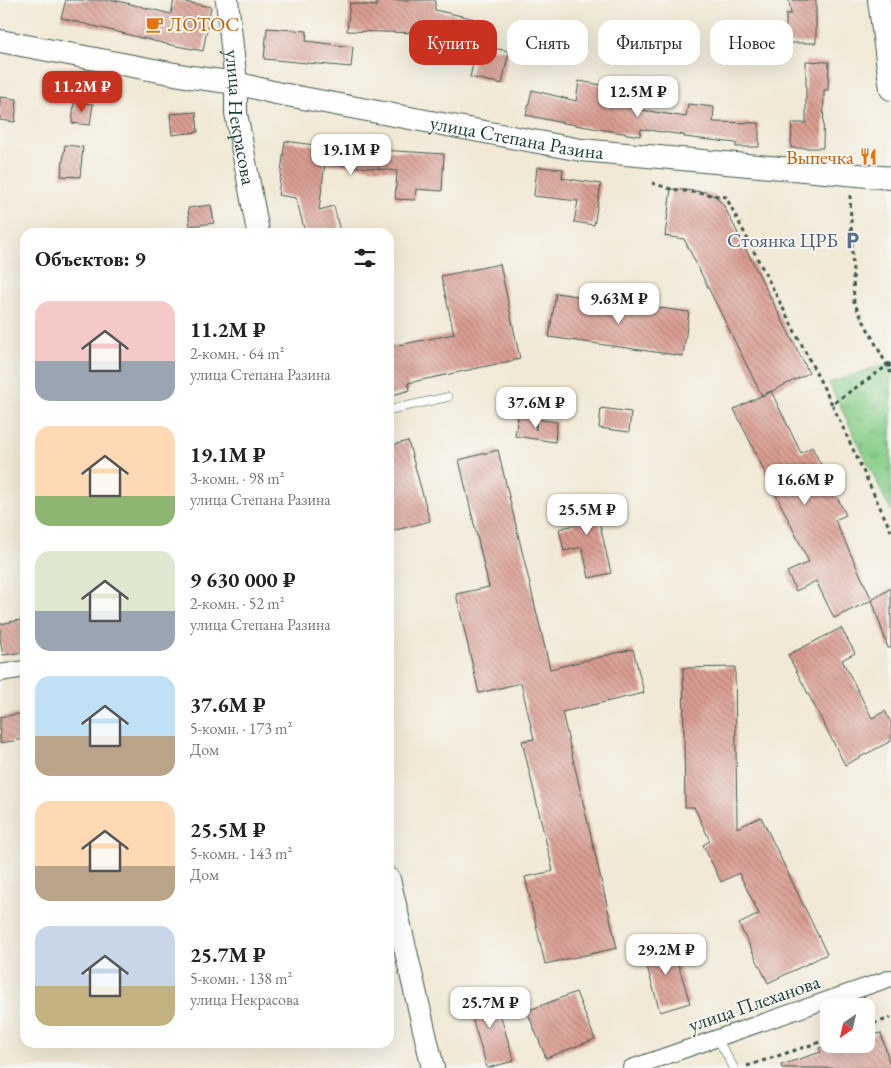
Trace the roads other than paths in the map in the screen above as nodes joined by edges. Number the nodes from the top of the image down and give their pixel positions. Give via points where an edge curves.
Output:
1 (227, 0) edge
2 (880, 0) edge
3 (0, 41) edge
4 (236, 83) junction
5 (891, 89) edge
6 (891, 178) edge
7 (257, 228) edge
8 (448, 396) dead end
9 (394, 409) edge
10 (20, 670) edge
11 (0, 674) edge
12 (394, 900) edge
13 (891, 978) edge
14 (717, 1038) junction
15 (433, 1068) edge
16 (631, 1068) edge
17 (734, 1068) edge

1 - 4 street, улица Некрасова
2 - 5 street
3 - 4 street, улица Степана Разина
4 - 6 street, улица Степана Разина via 581,150
4 - 7 street, улица Некрасова via 236,113
8 - 9 lane
10 - 11 street
12 - 15 street
13 - 14 street, улица Плеханова
14 - 16 street, улица Плеханова
14 - 17 lane

